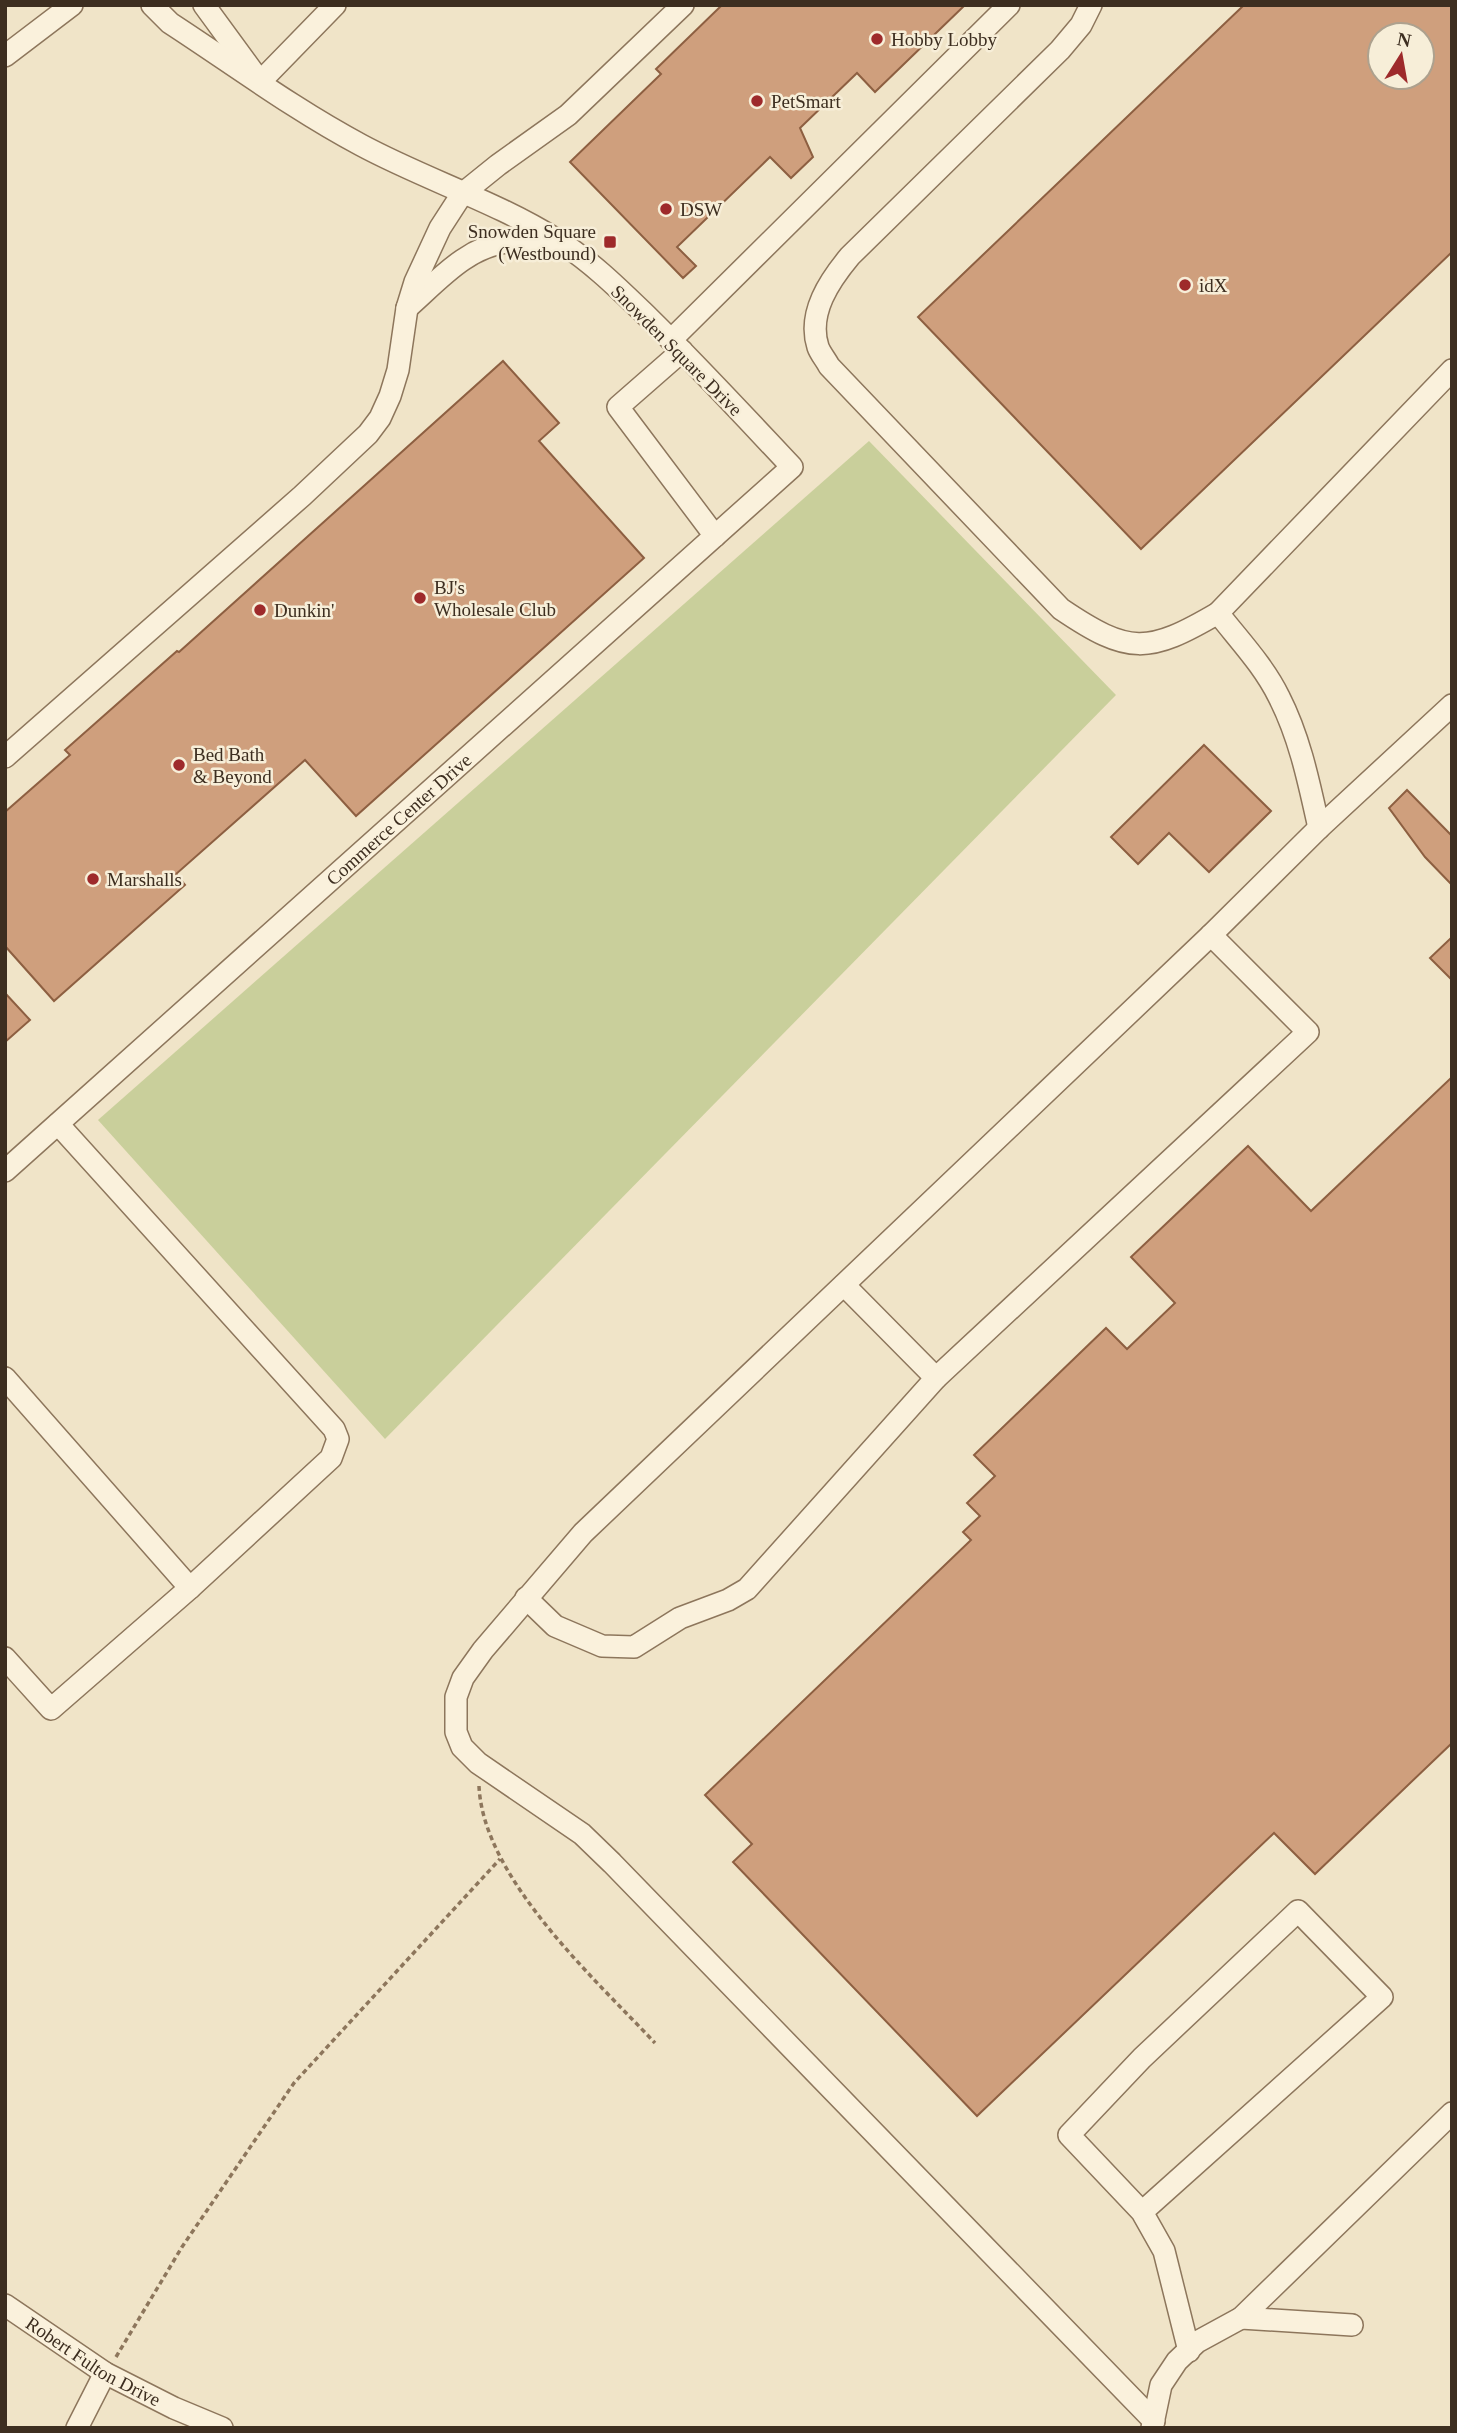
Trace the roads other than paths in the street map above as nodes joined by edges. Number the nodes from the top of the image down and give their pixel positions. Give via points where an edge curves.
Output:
1 (72, 5) edge
2 (152, 5) edge
3 (204, 5) edge
4 (335, 5) edge
5 (683, 5) edge
6 (1009, 5) edge
7 (1091, 5) edge
8 (5, 56) edge
9 (260, 82) junction
10 (462, 194) junction
11 (557, 240) junction
12 (407, 309) junction
13 (677, 346) junction
14 (1452, 370) edge
15 (792, 467) joint
16 (715, 536) junction
17 (1218, 613) junction
18 (1452, 705) edge
19 (5, 757) edge
20 (1319, 828) junction
21 (1211, 935) junction
22 (58, 1124) junction
23 (5, 1171) edge
24 (844, 1285) junction
25 (5, 1378) edge
26 (936, 1378) junction
27 (190, 1588) junction
28 (526, 1598) junction
29 (5, 1658) edge
30 (1452, 2113) edge
31 (1142, 2212) junction
32 (5, 2305) edge
33 (1241, 2318) junction
34 (1352, 2325) dead end
35 (1189, 2351) junction
36 (106, 2373) junction
37 (1153, 2424) edge
38 (77, 2428) edge
39 (222, 2428) edge

1 - 8 street
2 - 9 street, Snowden Square Drive via 170,23
3 - 9 street, Snowden Square Drive
4 - 9 street
5 - 10 street via 568,115
6 - 13 street
7 - 17 street via 1059,50 831,279 820,303 818,347 829,366 1061,609 1079,621 1106,636 1140,645 1173,638
9 - 10 street, Snowden Square Drive via 362,146
10 - 11 street, Snowden Square Drive
10 - 12 street via 427,253
11 - 12 street via 484,248 463,258
11 - 13 street, Snowden Square Drive via 589,263
12 - 19 street via 390,396 368,434
13 - 15 street, Snowden Square Drive
13 - 16 street via 618,407
14 - 17 street
15 - 16 street, Commerce Center Drive
16 - 22 street, Commerce Center Drive
17 - 20 street via 1279,696 1306,770
18 - 20 street
20 - 21 street
21 - 24 street
21 - 26 street via 1308,1032
22 - 23 street, Commerce Center Drive
22 - 27 street via 334,1429 338,1439 331,1458
24 - 26 street
24 - 28 street via 583,1533
25 - 27 street
26 - 28 street via 747,1589 728,1600 680,1618 634,1647 602,1646 555,1626
27 - 29 street via 51,1709
28 - 37 street via 463,1678 456,1697 456,1732 462,1747 582,1835 612,1863
30 - 33 street
31 - 31 street via 1069,2135 1142,2058 1298,1911 1382,1997
31 - 35 street via 1164,2250
32 - 36 street, Robert Fulton Drive
33 - 34 street
33 - 35 street
35 - 37 street via 1161,2385
36 - 38 street
36 - 39 street, Robert Fulton Drive

